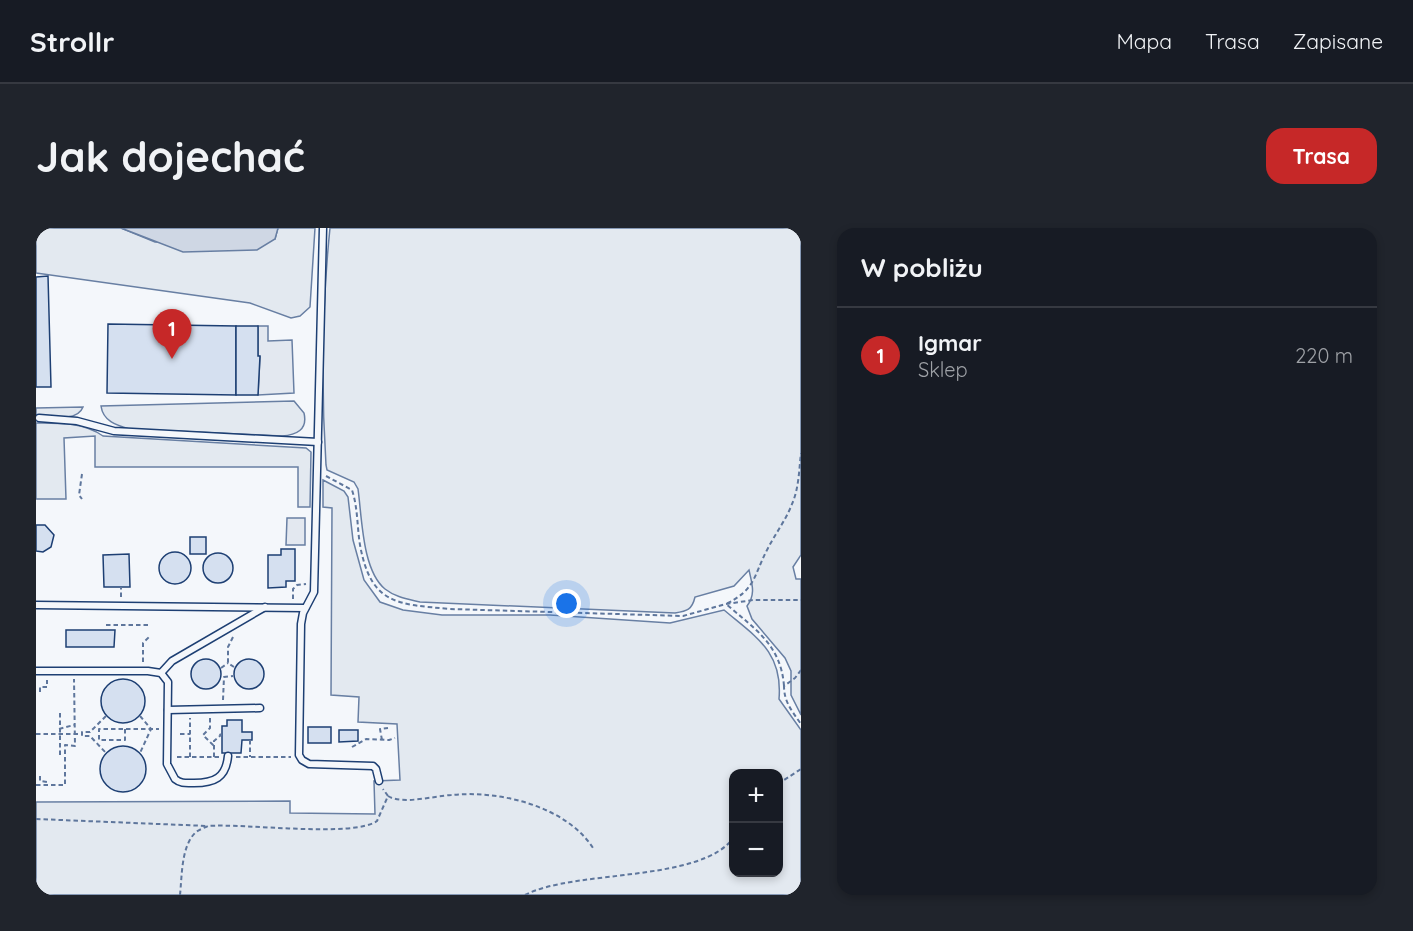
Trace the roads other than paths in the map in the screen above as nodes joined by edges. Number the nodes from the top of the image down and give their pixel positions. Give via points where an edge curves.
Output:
1 (323, 228) edge
2 (39, 418) dead end
3 (318, 442) junction
4 (36, 605) edge
5 (266, 607) junction
6 (305, 608) junction
7 (36, 671) edge
8 (161, 673) junction
9 (260, 708) dead end
10 (168, 710) junction
11 (228, 756) dead end
12 (379, 781) road end

1 - 3 lane
2 - 3 lane via 76,421 114,431
3 - 6 lane via 314,592
4 - 5 lane
5 - 6 lane
5 - 8 lane via 172,661
6 - 12 lane via 300,634 300,758 309,764 373,766
7 - 8 lane
8 - 10 lane via 168,682
9 - 10 lane
10 - 11 lane via 167,764 178,782 216,780 223,773

